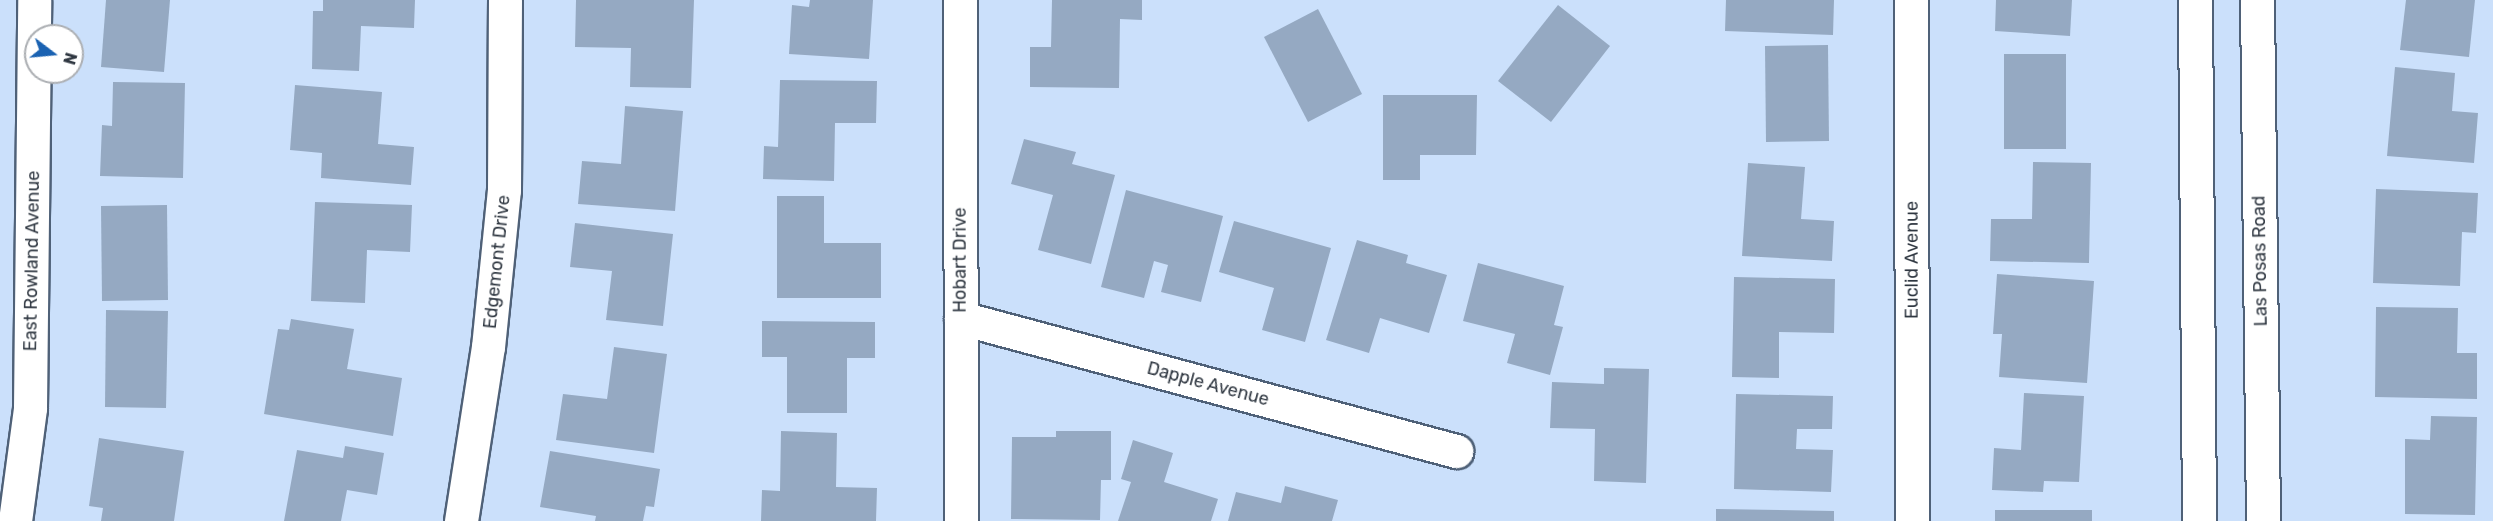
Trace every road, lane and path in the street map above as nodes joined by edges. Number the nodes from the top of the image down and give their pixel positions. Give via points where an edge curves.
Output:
1 (34, 0) edge
2 (505, 0) edge
3 (960, 0) edge
4 (1911, 0) edge
5 (2195, 0) edge
6 (2257, 0) edge
7 (961, 318) junction
8 (1456, 451) dead end
9 (15, 521) edge
10 (461, 521) edge
11 (961, 521) edge
12 (1912, 521) edge
13 (2199, 521) edge
14 (2263, 521) edge

1 - 9 street, East Rowland Avenue via 30,408
2 - 10 street, Edgemont Drive via 504,190 488,347
3 - 7 street, Hobart Drive
4 - 12 street, Euclid Avenue
5 - 13 street
6 - 14 street, Las Posas Road
7 - 8 street, Dapple Avenue
7 - 11 street, Hobart Drive

